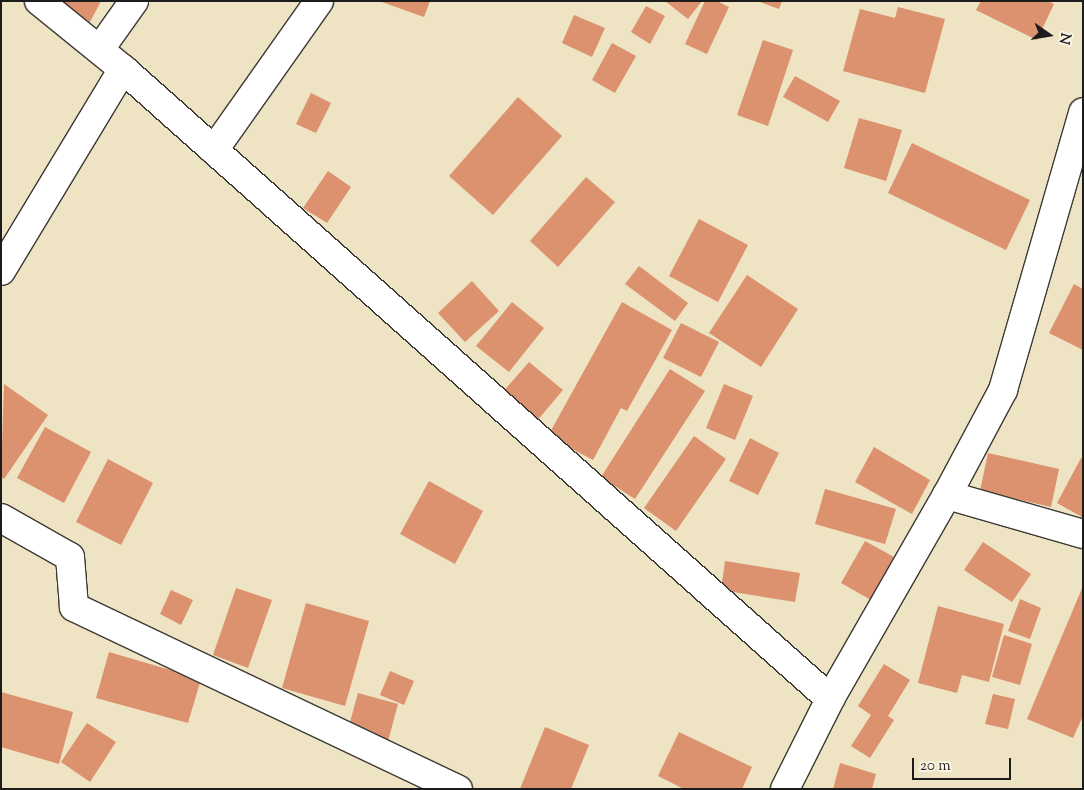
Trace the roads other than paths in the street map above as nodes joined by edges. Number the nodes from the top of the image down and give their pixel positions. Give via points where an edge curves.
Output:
1 (39, 1) edge
2 (134, 1) edge
3 (319, 1) edge
4 (100, 49) junction
5 (122, 68) junction
6 (1083, 112) edge
7 (214, 150) junction
8 (1, 271) edge
9 (947, 495) junction
10 (1, 518) edge
11 (1083, 534) edge
12 (830, 699) junction
13 (458, 789) edge
14 (785, 789) edge

1 - 4 street
2 - 4 street
3 - 7 street
4 - 5 street
5 - 7 street
5 - 8 street
6 - 9 street via 1003,390
7 - 12 street
9 - 11 street
9 - 12 street
10 - 13 street via 70,557 74,607
12 - 14 street

